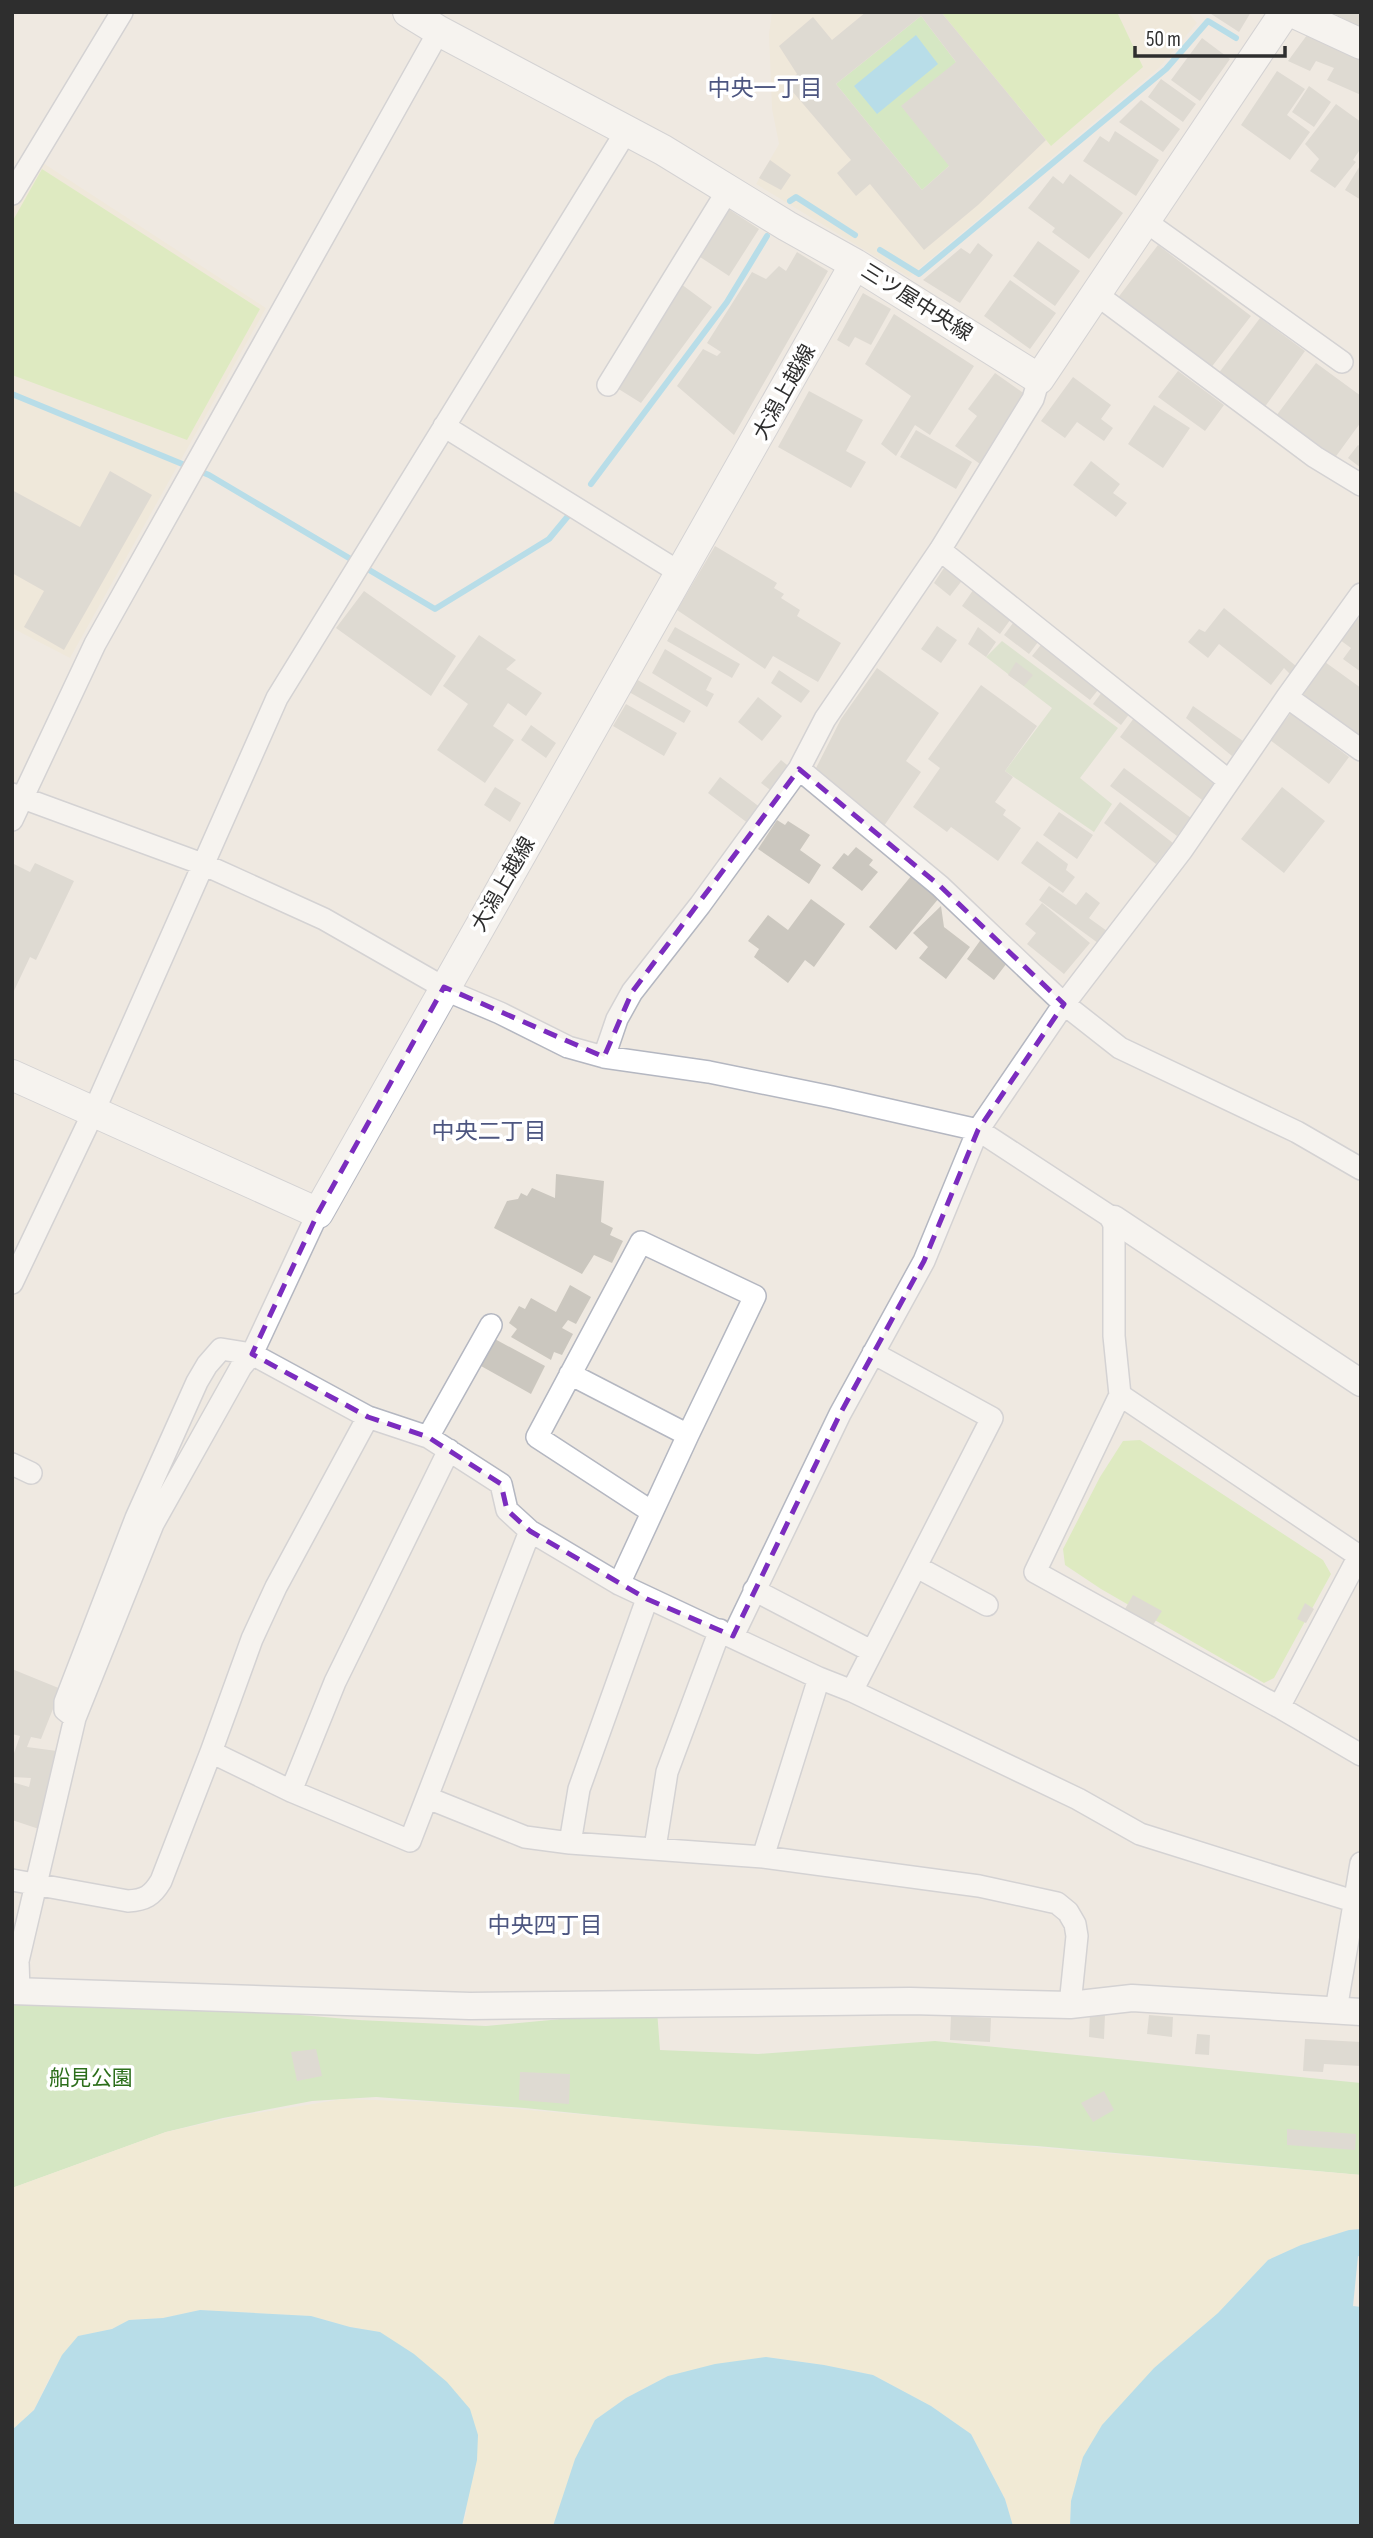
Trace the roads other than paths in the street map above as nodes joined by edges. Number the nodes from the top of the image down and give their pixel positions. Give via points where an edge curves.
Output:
1 (122, 12) edge
2 (1285, 12) edge
3 (1292, 12) edge
4 (431, 21) edge
5 (1361, 44) edge
6 (627, 130) junction
7 (728, 190) junction
8 (12, 194) edge
9 (1145, 220) junction
10 (855, 264) junction
11 (1096, 294) junction
12 (1342, 362) dead end
13 (1039, 379) junction
14 (608, 385) dead end
15 (444, 426) junction
16 (1361, 485) edge
17 (940, 550) junction
18 (681, 574) junction
19 (1361, 594) edge
20 (1287, 697) junction
21 (1361, 750) edge
22 (799, 769) junction
23 (1229, 781) junction
24 (18, 796) edge
25 (12, 820) edge
26 (205, 865) junction
27 (444, 988) junction
28 (1064, 1004) junction
29 (604, 1058) junction
30 (12, 1074) edge
31 (94, 1111) junction
32 (978, 1130) junction
33 (1361, 1169) edge
34 (318, 1213) junction
35 (1114, 1219) junction
36 (12, 1283) edge
37 (491, 1325) dead end
38 (873, 1353) junction
39 (252, 1354) junction
40 (570, 1374) junction
41 (1361, 1384) edge
42 (1120, 1395) junction
43 (368, 1416) junction
44 (688, 1435) junction
45 (428, 1437) junction
46 (449, 1450) junction
47 (652, 1512) junction
48 (530, 1531) junction
49 (1360, 1557) edge
50 (917, 1567) junction
51 (619, 1584) junction
52 (754, 1590) junction
53 (647, 1599) junction
54 (987, 1605) dead end
55 (726, 1633) junction
56 (871, 1651) junction
57 (819, 1678) junction
58 (852, 1691) junction
59 (1279, 1707) junction
60 (75, 1718) junction
61 (211, 1752) junction
62 (1361, 1755) edge
63 (291, 1791) junction
64 (428, 1798) junction
65 (570, 1843) junction
66 (654, 1848) junction
67 (763, 1857) junction
68 (1361, 1863) edge
69 (12, 1880) edge
70 (35, 1882) junction
71 (1353, 1901) junction
72 (16, 1991) edge
73 (1070, 2005) junction
74 (1348, 2011) edge

1 - 8 street
2 - 9 main road
3 - 5 main road
4 - 6 main road, 三ツ屋中央線
4 - 24 street via 95,644
6 - 7 main road, 三ツ屋中央線
6 - 15 street
7 - 10 main road, 三ツ屋中央線
7 - 14 street
9 - 11 main road
9 - 12 street
10 - 13 main road, 三ツ屋中央線
10 - 18 main road, 大潟上越線
11 - 13 main road
11 - 16 street via 1315,457
13 - 17 street via 1034,399
15 - 18 street
15 - 26 street via 277,698
17 - 22 street via 825,719
17 - 23 street
18 - 27 main road, 大潟上越線
19 - 20 street
20 - 21 street
20 - 23 street
22 - 28 street via 940,886
22 - 29 street via 632,992 617,1018
23 - 28 street via 1142,905
24 - 25 street
24 - 26 street
26 - 27 street via 324,919
26 - 31 street
27 - 29 street via 568,1047
27 - 34 main road, 大潟上越線
28 - 32 street
28 - 33 street via 1120,1048 1297,1132
29 - 32 street via 709,1072
30 - 31 main road
31 - 34 main road
31 - 36 street
32 - 35 street
32 - 38 street via 924,1261
34 - 39 street
35 - 41 street
35 - 42 street via 1114,1336
37 - 45 street
38 - 50 street via 992,1418
38 - 52 street
39 - 43 street
39 - 60 street via 153,1524
39 - 60 street via 221,1349 197,1382 136,1518 70,1686 65,1710
40 - 44 street
40 - 44 street via 641,1242 755,1296
40 - 47 street via 537,1437
42 - 49 street
42 - 59 street via 1035,1572
43 - 45 street
43 - 61 street via 276,1587
44 - 47 street
45 - 46 street
46 - 48 street via 501,1484 507,1510
46 - 63 street via 335,1682
47 - 51 street
48 - 51 street
48 - 64 street
49 - 59 street
50 - 54 street
50 - 56 street
51 - 53 street
52 - 55 street
52 - 56 street
53 - 55 street
53 - 65 street via 579,1790
55 - 57 street
55 - 66 street via 667,1772
56 - 58 street
57 - 58 street
57 - 67 street
58 - 71 street via 1078,1799 1140,1834
59 - 62 street
60 - 70 street
61 - 63 street
61 - 70 street via 154,1893 144,1900 128,1901
63 - 64 street via 410,1841
64 - 65 street via 525,1837
65 - 66 street
66 - 67 street
67 - 73 street via 979,1886 1056,1903 1068,1912 1077,1936
68 - 71 street
69 - 70 street
70 - 72 street
71 - 74 street
72 - 73 street via 470,2006 910,2001
73 - 74 street via 1132,1998

